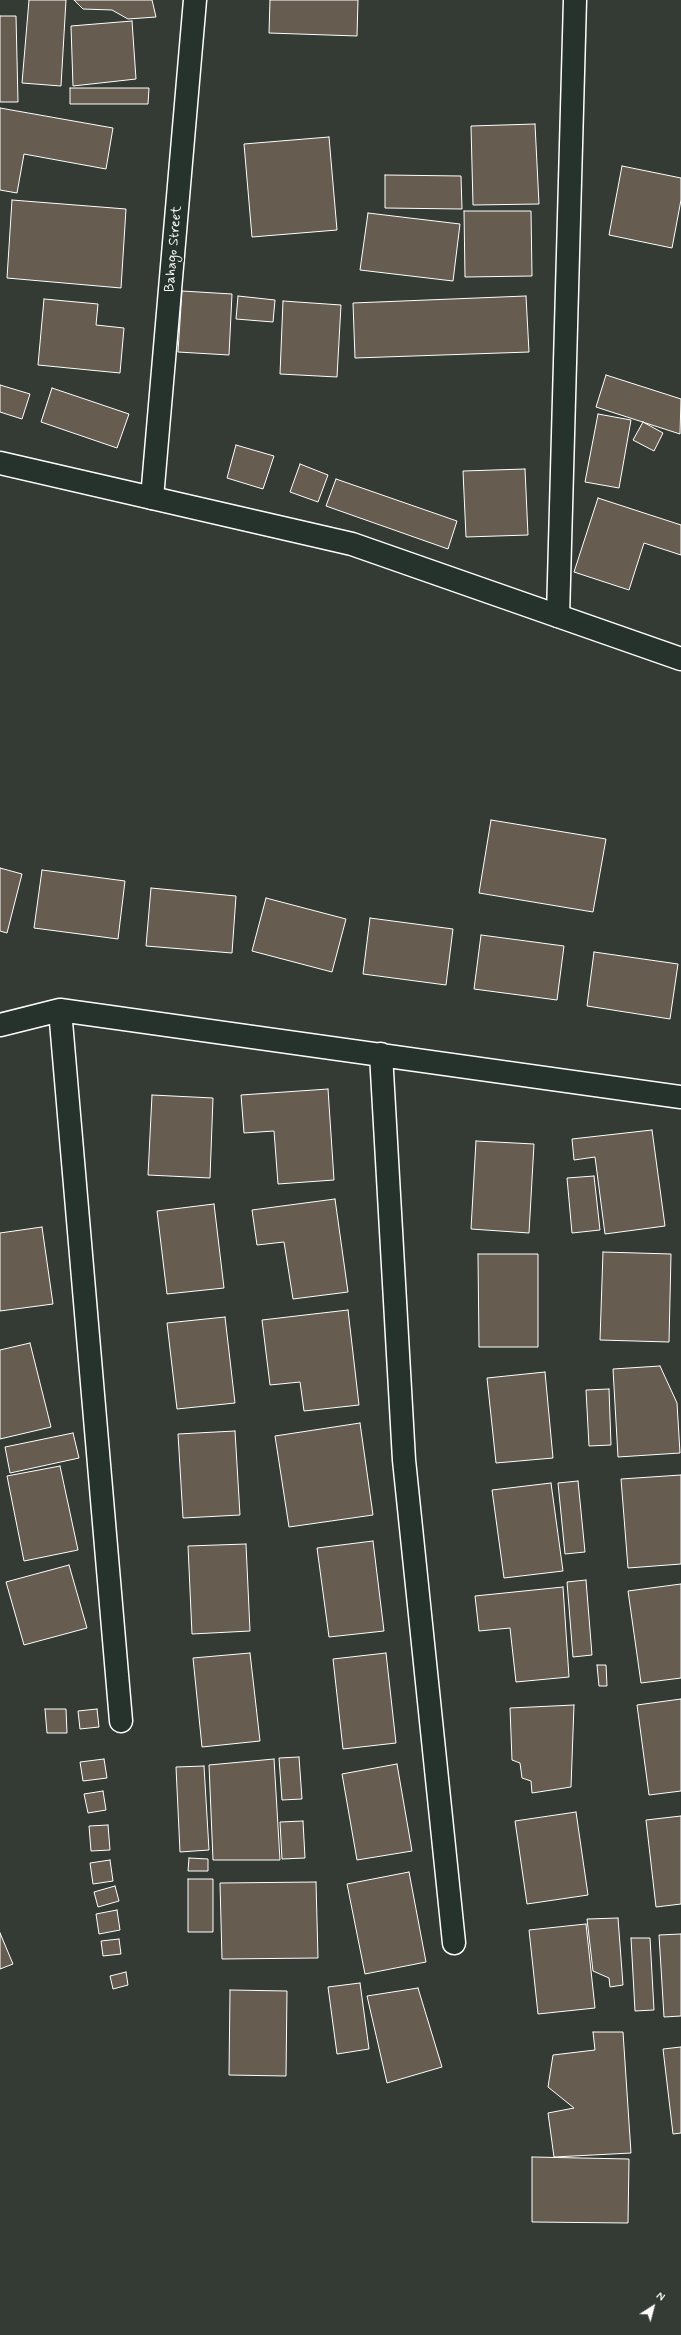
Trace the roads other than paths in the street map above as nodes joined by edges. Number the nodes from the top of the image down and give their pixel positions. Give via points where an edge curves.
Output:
1 (195, 0) edge
2 (575, 0) edge
3 (0, 463) edge
4 (152, 498) junction
5 (558, 616) junction
6 (681, 660) edge
7 (60, 1010) junction
8 (0, 1025) edge
9 (381, 1054) junction
10 (681, 1097) edge
11 (121, 1721) dead end
12 (454, 1943) dead end

1 - 4 street, Bahago Street
2 - 5 street
3 - 4 street
4 - 5 street via 352,544
5 - 6 street
7 - 8 street
7 - 9 street
7 - 11 street
9 - 10 street
9 - 12 street via 404,1460

